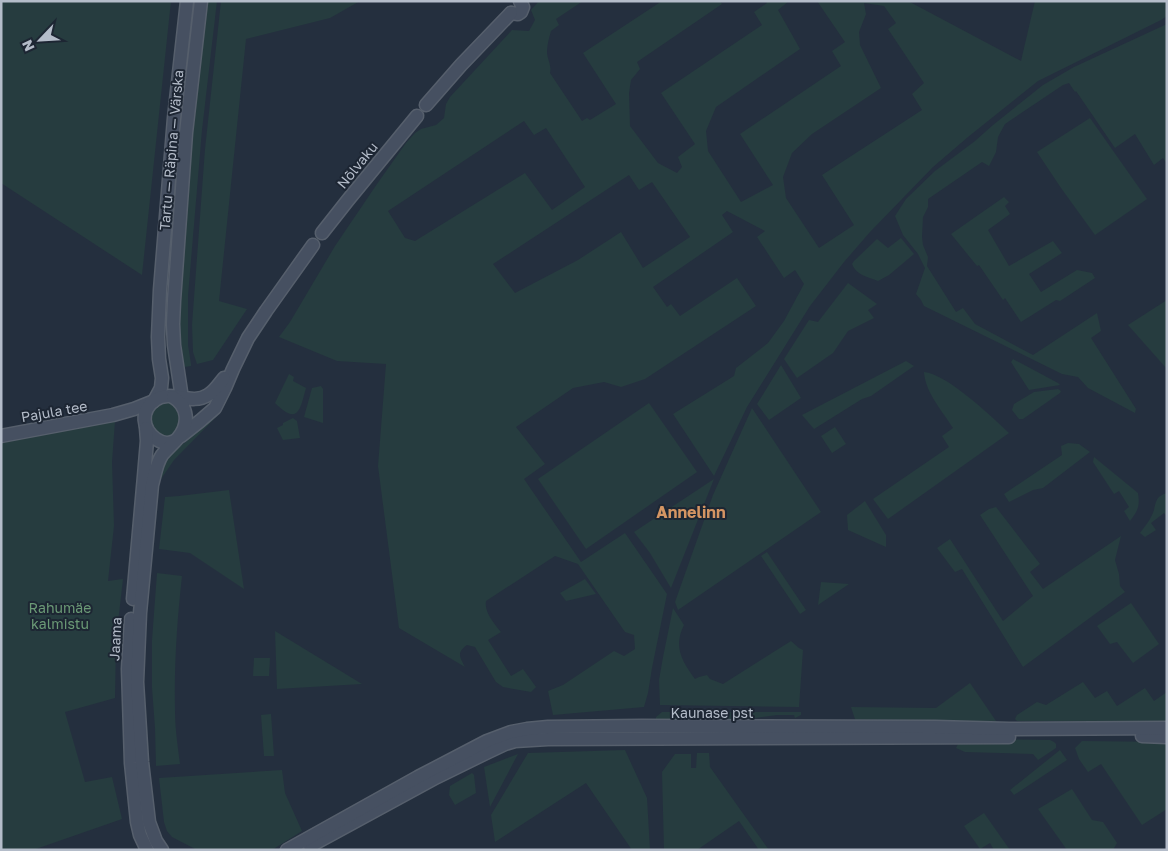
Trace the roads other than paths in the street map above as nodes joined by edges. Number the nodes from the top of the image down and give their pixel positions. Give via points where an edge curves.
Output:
1 (187, 1) edge
2 (201, 1) edge
3 (520, 1) edge
4 (512, 7) edge
5 (232, 369) junction
6 (179, 400) junction
7 (154, 401) junction
8 (113, 415) junction
9 (146, 428) junction
10 (1, 436) edge
11 (177, 439) junction
12 (1167, 728) edge
13 (1167, 737) edge
14 (146, 850) edge
15 (162, 850) edge
16 (288, 850) edge
17 (303, 850) edge

1 - 7 street, Tartu — Räpina — Värska via 160,294 158,337 162,378
2 - 6 street, Tartu — Räpina — Värska via 186,134 174,301
3 - 4 street, Nõlvaku via 522,12 518,14
4 - 5 street, Nõlvaku via 426,105 416,106 417,116 322,233 312,235 313,245 248,338
5 - 6 street, Nõlvaku via 207,396
5 - 11 street, Nõlvaku via 215,408
6 - 7 street via 168,396
6 - 11 street via 186,422
7 - 8 street
7 - 9 street via 146,410
8 - 9 street via 132,417
8 - 10 street, Pajula tee
9 - 11 street via 161,442
9 - 14 street, Jaama via 128,669 131,763 137,822
11 - 15 street, Jaama via 157,464 152,485 137,682 149,822
12 - 16 street, Kaunase pst via 642,726 527,729 486,741
13 - 17 street, Kaunase pst via 515,741 452,770

